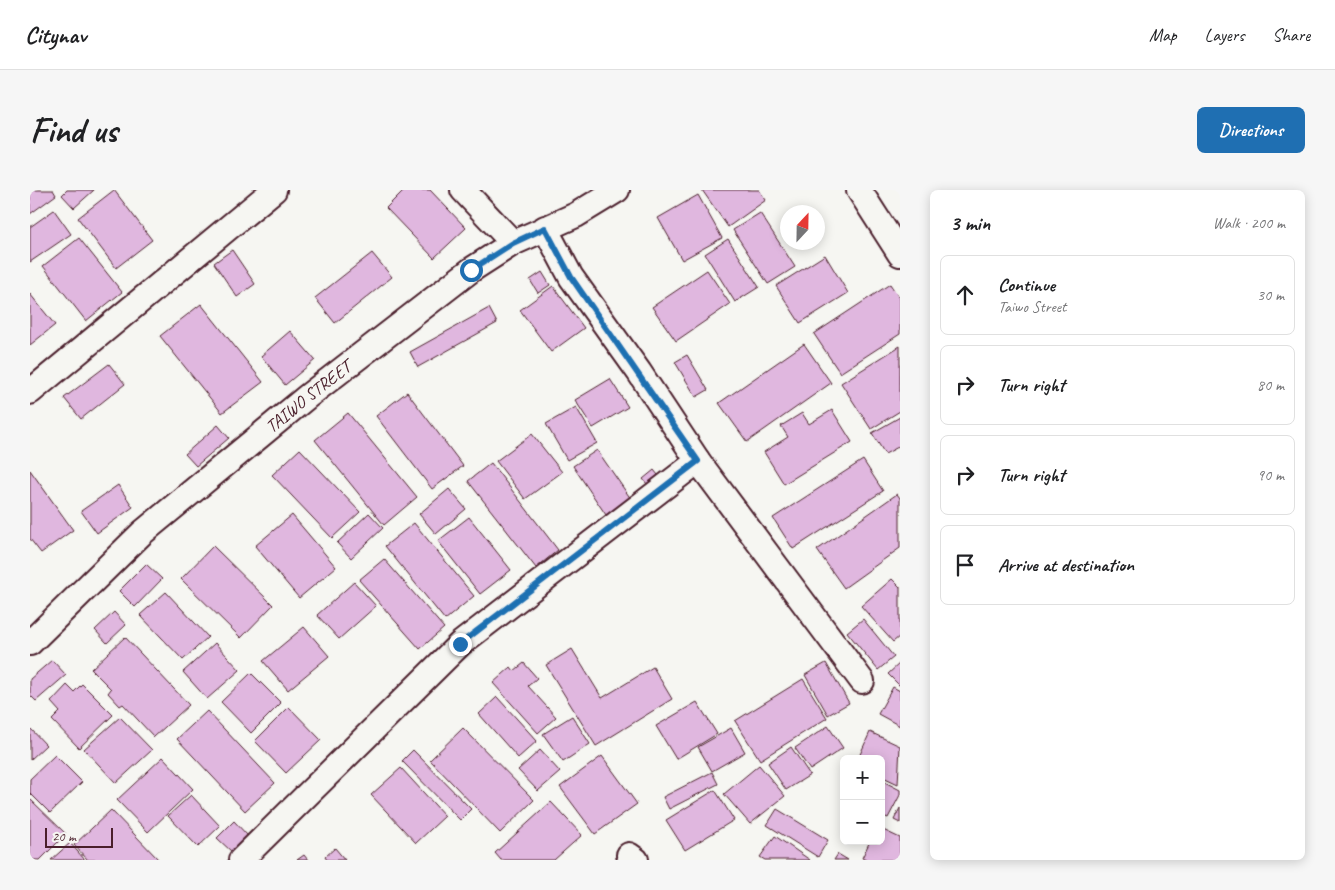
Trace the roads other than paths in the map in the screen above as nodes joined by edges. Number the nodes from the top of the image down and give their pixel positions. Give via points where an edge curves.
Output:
1 (274, 190) edge
2 (463, 190) edge
3 (617, 190) edge
4 (859, 190) edge
5 (545, 228) junction
6 (513, 243) junction
7 (900, 254) edge
8 (30, 392) edge
9 (698, 461) junction
10 (30, 643) edge
11 (862, 680) dead end
12 (242, 860) edge

1 - 8 street
2 - 6 street
3 - 5 street, TAIWO STREET via 576,215
4 - 7 street
5 - 6 street, TAIWO STREET
5 - 9 street via 571,277
6 - 10 street, TAIWO STREET via 471,270 308,396 157,520
9 - 11 street
9 - 12 street via 460,644

